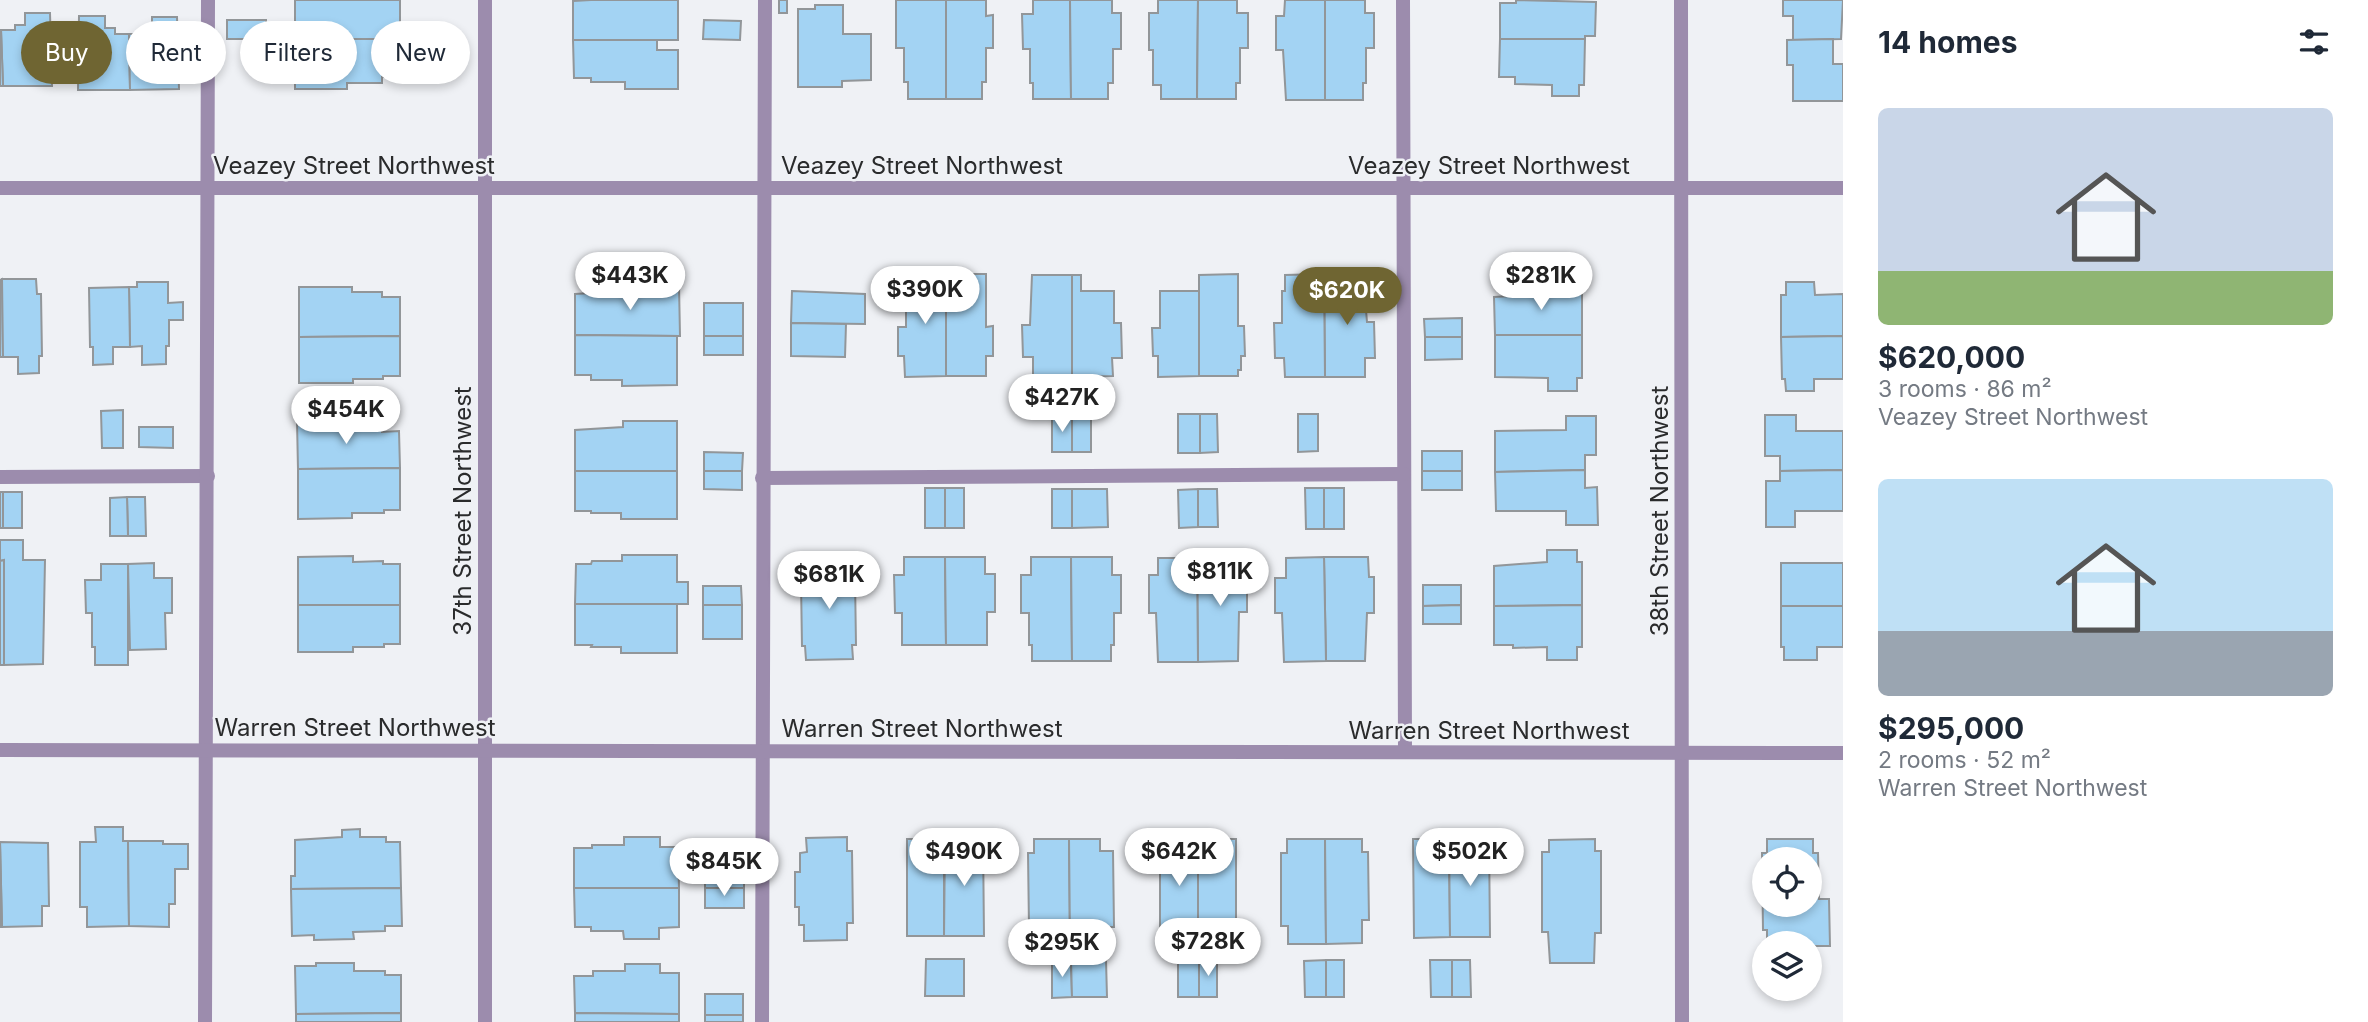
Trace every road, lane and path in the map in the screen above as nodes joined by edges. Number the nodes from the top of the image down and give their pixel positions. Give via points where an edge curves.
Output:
1 (208, 0) edge
2 (485, 0) edge
3 (765, 0) edge
4 (1403, 0) edge
5 (1681, 0) edge
6 (208, 187) junction
7 (485, 187) junction
8 (764, 187) junction
9 (0, 188) edge
10 (1403, 188) junction
11 (1681, 188) junction
12 (1843, 188) edge
13 (1404, 474) junction
14 (208, 476) junction
15 (0, 477) edge
16 (762, 478) junction
17 (0, 750) edge
18 (206, 750) junction
19 (486, 750) junction
20 (761, 751) junction
21 (1405, 752) junction
22 (1682, 753) junction
23 (1843, 753) edge
24 (205, 1022) edge
25 (485, 1022) edge
26 (762, 1022) edge
27 (1682, 1022) edge

1 - 6 street
2 - 7 street, 37th Street Northwest
3 - 8 street
4 - 10 street
5 - 11 street, 38th Street Northwest
6 - 7 street, Veazey Street Northwest
6 - 9 street, Veazey Street Northwest
6 - 14 street
7 - 8 street, Veazey Street Northwest
7 - 19 street, 37th Street Northwest
8 - 10 street, Veazey Street Northwest
8 - 16 street
10 - 11 street, Veazey Street Northwest
10 - 13 street
11 - 12 street, Veazey Street Northwest
11 - 22 street, 38th Street Northwest
13 - 16 street
13 - 21 street
14 - 15 street
14 - 18 street
16 - 20 street
17 - 18 street, Warren Street Northwest
18 - 19 street, Warren Street Northwest
18 - 24 street
19 - 20 street, Warren Street Northwest
19 - 25 street, 37th Street Northwest
20 - 21 street, Warren Street Northwest
20 - 26 street
21 - 22 street, Warren Street Northwest
22 - 23 street, Warren Street Northwest
22 - 27 street, 38th Street Northwest

